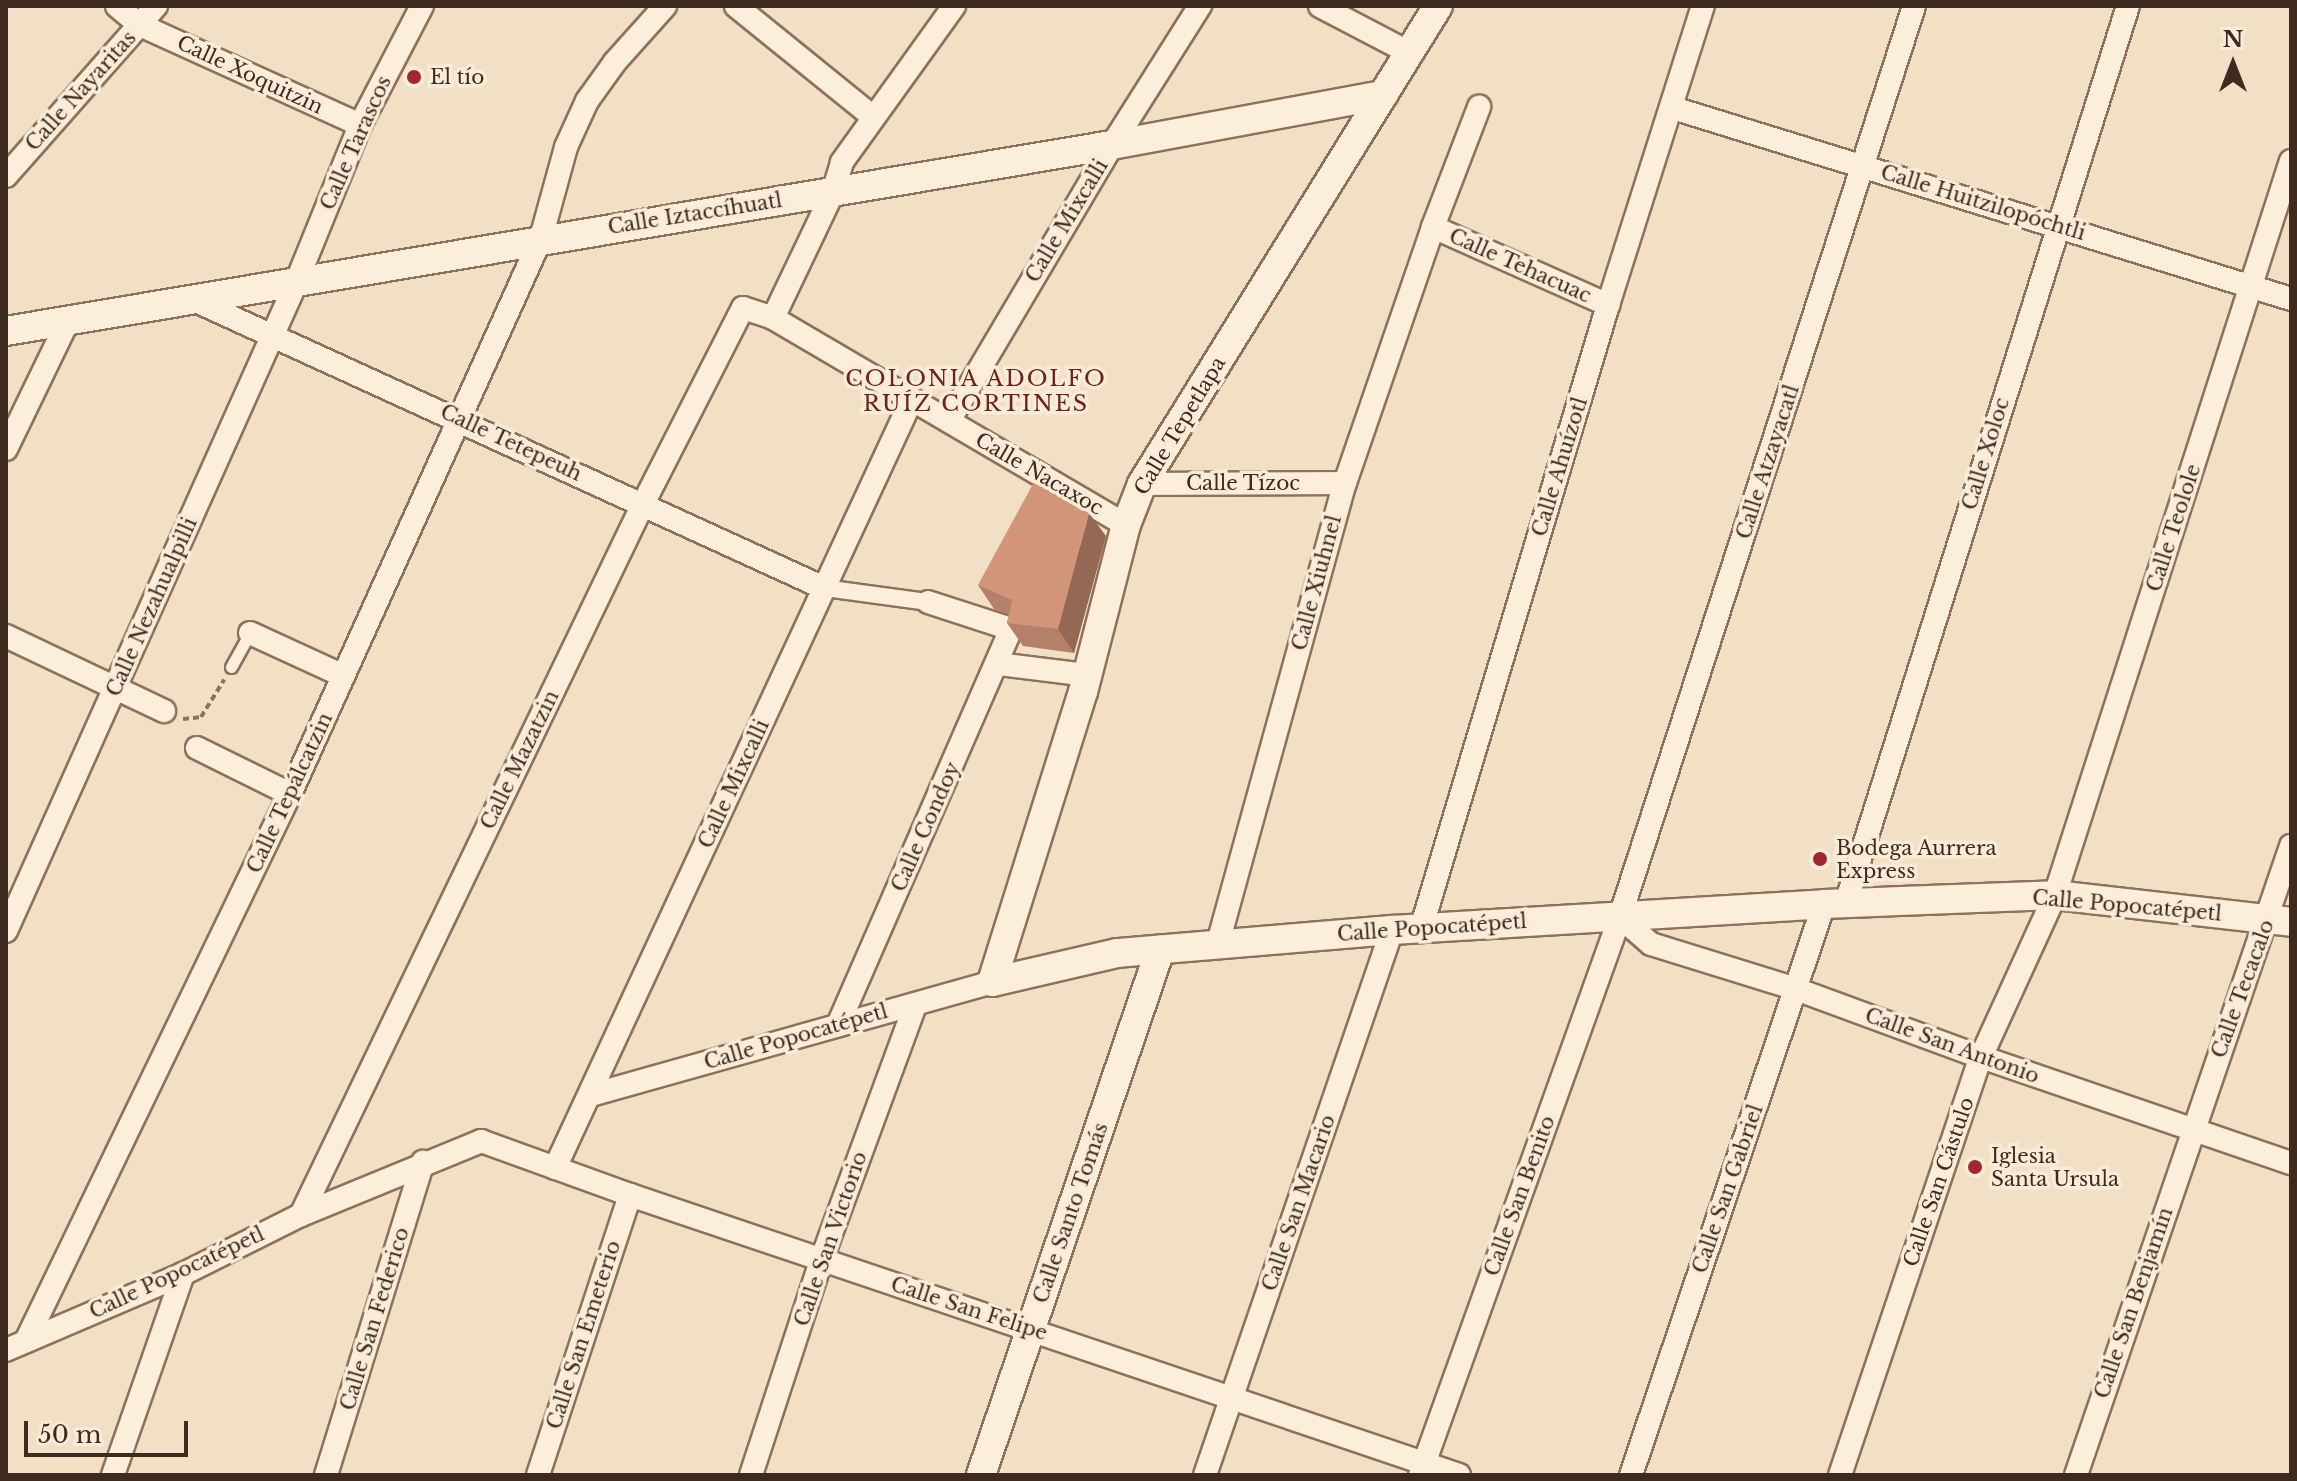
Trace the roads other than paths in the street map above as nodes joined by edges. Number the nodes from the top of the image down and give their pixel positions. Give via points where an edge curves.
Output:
1 (117, 6) edge
2 (156, 6) edge
3 (422, 6) edge
4 (665, 6) edge
5 (736, 6) edge
6 (954, 6) edge
7 (1200, 6) edge
8 (1320, 6) edge
9 (1438, 6) edge
10 (1703, 6) edge
11 (1914, 6) edge
12 (2128, 6) edge
13 (140, 25) junction
14 (1408, 52) junction
15 (1383, 95) junction
16 (1479, 107) dead end
17 (1673, 108) junction
18 (872, 116) junction
19 (360, 125) junction
20 (1112, 145) junction
21 (2291, 161) edge
22 (1863, 166) junction
23 (6, 176) edge
24 (833, 192) junction
25 (2057, 225) junction
26 (1433, 227) junction
27 (541, 238) junction
28 (296, 283) junction
29 (2253, 287) junction
30 (2291, 299) edge
31 (196, 301) junction
32 (1608, 305) junction
33 (743, 308) joint
34 (773, 318) junction
35 (68, 321) junction
36 (6, 331) edge
37 (272, 335) junction
38 (912, 399) junction
39 (460, 419) junction
40 (949, 421) junction
41 (6, 449) edge
42 (1345, 483) junction
43 (1142, 484) junction
44 (643, 504) junction
45 (1126, 525) junction
46 (824, 588) junction
47 (928, 602) joint
48 (250, 633) joint
49 (6, 636) edge
50 (998, 664) junction
51 (231, 667) dead end
52 (1087, 675) junction
53 (344, 676) junction
54 (115, 689) junction
55 (164, 711) road end
56 (197, 748) dead end
57 (290, 794) junction
58 (2291, 846) edge
59 (2055, 895) junction
60 (1835, 903) junction
61 (1620, 917) junction
62 (2280, 921) edge
63 (1421, 929) junction
64 (1392, 930) junction
65 (6, 931) edge
66 (1218, 943) junction
67 (1160, 950) junction
68 (992, 982) junction
69 (1796, 989) junction
70 (915, 1005) junction
71 (838, 1025) junction
72 (1981, 1057) junction
73 (591, 1095) junction
74 (2192, 1131) junction
75 (481, 1141) joint
76 (423, 1162) junction
77 (2291, 1163) edge
78 (555, 1168) junction
79 (630, 1195) junction
80 (301, 1215) junction
81 (821, 1261) junction
82 (183, 1274) junction
83 (1031, 1329) junction
84 (16, 1345) edge
85 (1232, 1398) junction
86 (1422, 1469) edge
87 (113, 1475) edge
88 (326, 1475) edge
89 (538, 1475) edge
90 (751, 1475) edge
91 (981, 1475) edge
92 (1205, 1475) edge
93 (1459, 1475) edge
94 (1631, 1475) edge
95 (1840, 1475) edge
96 (2076, 1475) edge

1 - 13 street, Calle Xoquitzin
2 - 13 street, Calle Nayaritas
3 - 19 street, Calle Tarascos
4 - 27 street, Calle Tepálcatzin via 587,101 566,147
5 - 18 street
6 - 18 street
7 - 20 street, Calle Mixcalli
8 - 14 street
9 - 14 street, Calle Tepetlapa
10 - 17 street, Calle Ahuízotl
11 - 22 street, Calle Atzayacatl
12 - 25 street, Calle Xoloc
13 - 19 street, Calle Xoquitzin
13 - 23 street, Calle Nayaritas
14 - 15 street, Calle Tepetlapa
15 - 20 street, Calle Iztaccíhuatl
15 - 43 street, Calle Tepetlapa
16 - 26 street, Calle Xiuhnel
17 - 22 street, Calle Huitzilopóchtli
17 - 32 street, Calle Ahuízotl
18 - 24 street via 842,162
19 - 28 street, Calle Tarascos
20 - 24 street, Calle Iztaccíhuatl
20 - 40 street, Calle Mixcalli
21 - 29 street, Calle Teolole
22 - 25 street, Calle Huitzilopóchtli
22 - 61 street, Calle Atzayacatl
24 - 27 street, Calle Iztaccíhuatl
24 - 34 street
25 - 29 street, Calle Huitzilopóchtli
25 - 60 street, Calle Xoloc
26 - 32 street, Calle Tehacuac
26 - 42 street, Calle Xiuhnel
27 - 28 street, Calle Iztaccíhuatl
27 - 39 street, Calle Tepálcatzin
28 - 31 street, Calle Iztaccíhuatl
28 - 37 street, Calle Nezahualpilli
29 - 30 street, Calle Huitzilopóchtli
29 - 59 street, Calle Teolole
31 - 35 street, Calle Iztaccíhuatl
31 - 37 street, Calle Tetepeuh
32 - 63 street, Calle Ahuízotl
33 - 34 street, Calle Nacaxoc
33 - 44 street, Calle Mazatzin
34 - 38 street, Calle Nacaxoc
35 - 36 street, Calle Iztaccíhuatl
35 - 41 street
37 - 39 street, Calle Tetepeuh
37 - 54 street, Calle Nezahualpilli
38 - 40 street, Calle Nacaxoc
38 - 46 street, Calle Mixcalli
39 - 44 street, Calle Tetepeuh
39 - 53 street, Calle Tepálcatzin
40 - 45 street, Calle Nacaxoc
42 - 43 street, Calle Tízoc
42 - 66 street, Calle Xiuhnel
43 - 45 street, Calle Tepetlapa
44 - 46 street, Calle Tetepeuh
44 - 80 street, Calle Mazatzin
45 - 52 street, Calle Tepetlapa
46 - 47 street
46 - 73 street, Calle Mixcalli
47 - 50 street, Calle Condoy via 1011,629
48 - 51 lane
48 - 53 street
49 - 54 street
50 - 52 street
50 - 71 street, Calle Condoy
52 - 68 street, Calle Tepetlapa
53 - 57 street, Calle Tepálcatzin
54 - 55 street
54 - 65 street, Calle Nezahualpilli
56 - 57 street
57 - 84 street, Calle Tepálcatzin
58 - 62 street, Calle Tecacalo
59 - 60 street, Calle Popocatépetl
59 - 62 street, Calle Popocatépetl
59 - 72 street, Calle San Cástulo
60 - 61 street, Calle Popocatépetl
60 - 69 street, Calle San Gabriel
61 - 63 street, Calle Popocatépetl
61 - 69 street, Calle San Antonio via 1651,944
61 - 86 street, Calle San Benito
62 - 74 street, Calle Tecacalo
63 - 64 street, Calle Popocatépetl
64 - 66 street, Calle Popocatépetl
64 - 85 street, Calle San Macario
66 - 67 street, Calle Popocatépetl
67 - 68 street, Calle Popocatépetl via 1118,953
67 - 83 street, Calle Santo Tomás
68 - 70 street, Calle Popocatépetl
69 - 72 street, Calle San Antonio
69 - 94 street, Calle San Gabriel
70 - 71 street, Calle Popocatépetl
70 - 81 street, Calle San Victorio
71 - 73 street, Calle Popocatépetl
72 - 74 street, Calle San Antonio
72 - 95 street, Calle San Cástulo
73 - 78 street, Calle Mixcalli
74 - 77 street, Calle San Antonio
74 - 96 street, Calle San Benjamín
75 - 76 street, Calle Popocatépetl
75 - 78 street, Calle San Felipe
76 - 80 street, Calle Popocatépetl
76 - 88 street, Calle San Federico
78 - 79 street, Calle San Felipe
79 - 81 street, Calle San Felipe
79 - 89 street, Calle San Emeterio
80 - 82 street, Calle Popocatépetl
81 - 83 street, Calle San Felipe
81 - 90 street, Calle San Victorio
82 - 84 street, Calle Popocatépetl
82 - 87 street
83 - 85 street, Calle San Felipe
83 - 91 street, Calle Santo Tomás
85 - 86 street, Calle San Felipe
85 - 92 street, Calle San Macario
86 - 93 street, Calle San Felipe

